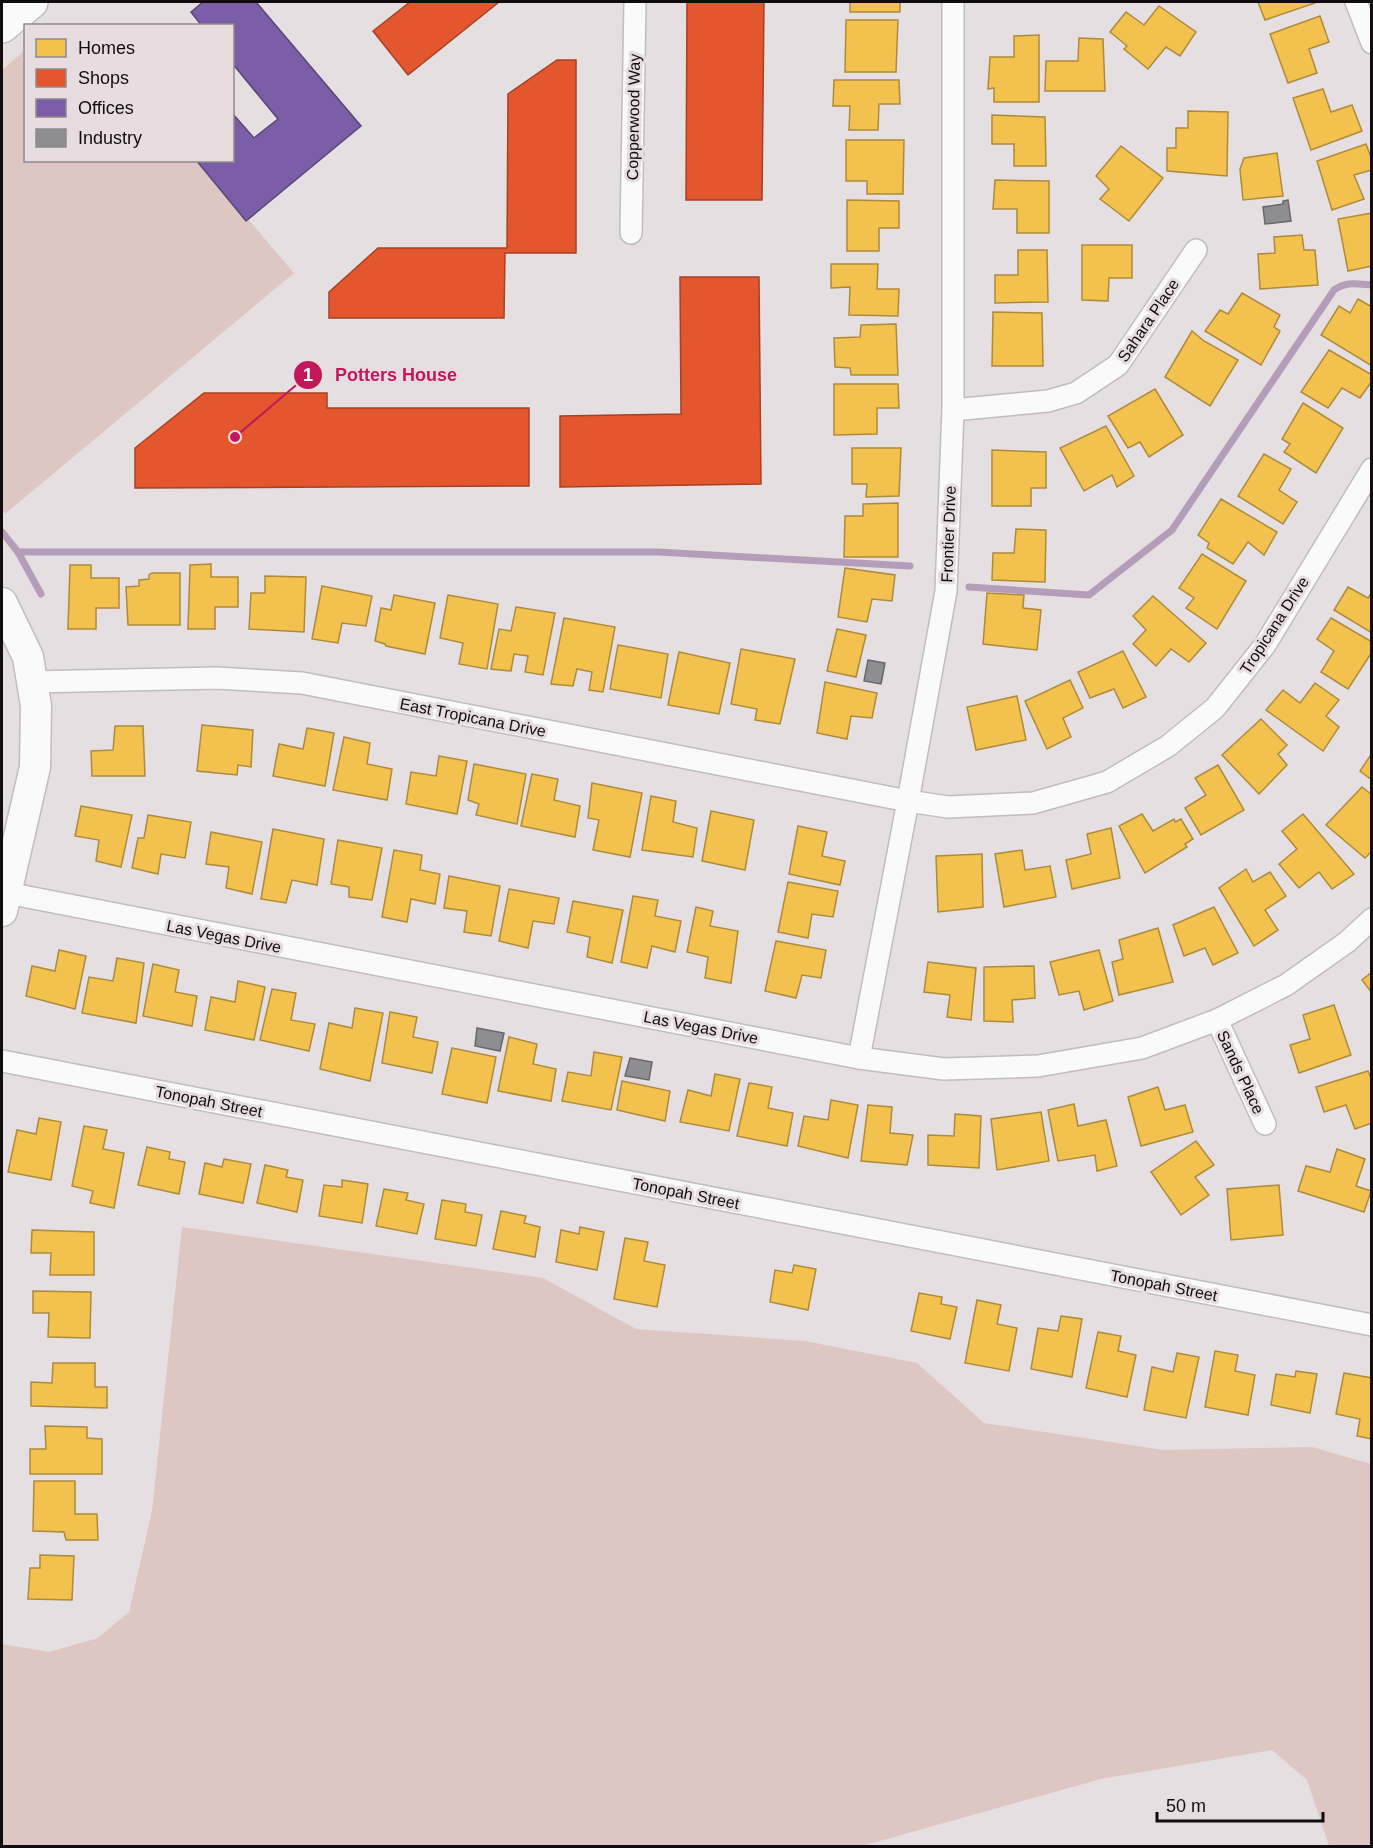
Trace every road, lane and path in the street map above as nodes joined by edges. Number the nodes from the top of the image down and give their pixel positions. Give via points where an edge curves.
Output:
1 (31, 2) edge
2 (635, 2) edge
3 (953, 2) edge
4 (1356, 2) edge
5 (2, 26) edge
6 (1371, 43) edge
7 (631, 233) dead end
8 (1196, 250) dead end
9 (953, 410) junction
10 (1371, 469) edge
11 (2, 603) edge
12 (33, 682) junction
13 (908, 801) junction
14 (3, 899) edge
15 (1371, 919) edge
16 (1217, 1020) junction
17 (859, 1058) junction
18 (2, 1061) edge
19 (1265, 1124) dead end
20 (1371, 1325) edge

1 - 5 main road
2 - 7 street, Copperwood Way
3 - 9 street, Frontier Drive
4 - 6 street
8 - 9 street, Sahara Place via 1118,365 1076,393 1047,401
9 - 13 street, Frontier Drive via 946,591
10 - 13 street, Tropicana Drive via 1265,645 1215,708 1168,746 1107,782 1033,803 948,807
11 - 12 main road via 28,657
12 - 13 street, East Tropicana Drive via 217,678 302,683
12 - 14 main road via 35,766
13 - 17 street, Frontier Drive
14 - 17 street, Las Vegas Drive
15 - 16 street, Las Vegas Drive via 1347,942 1286,985
16 - 17 street, Las Vegas Drive via 1142,1048 1038,1066 944,1069
16 - 19 street, Sands Place
18 - 20 street, Tonopah Street

